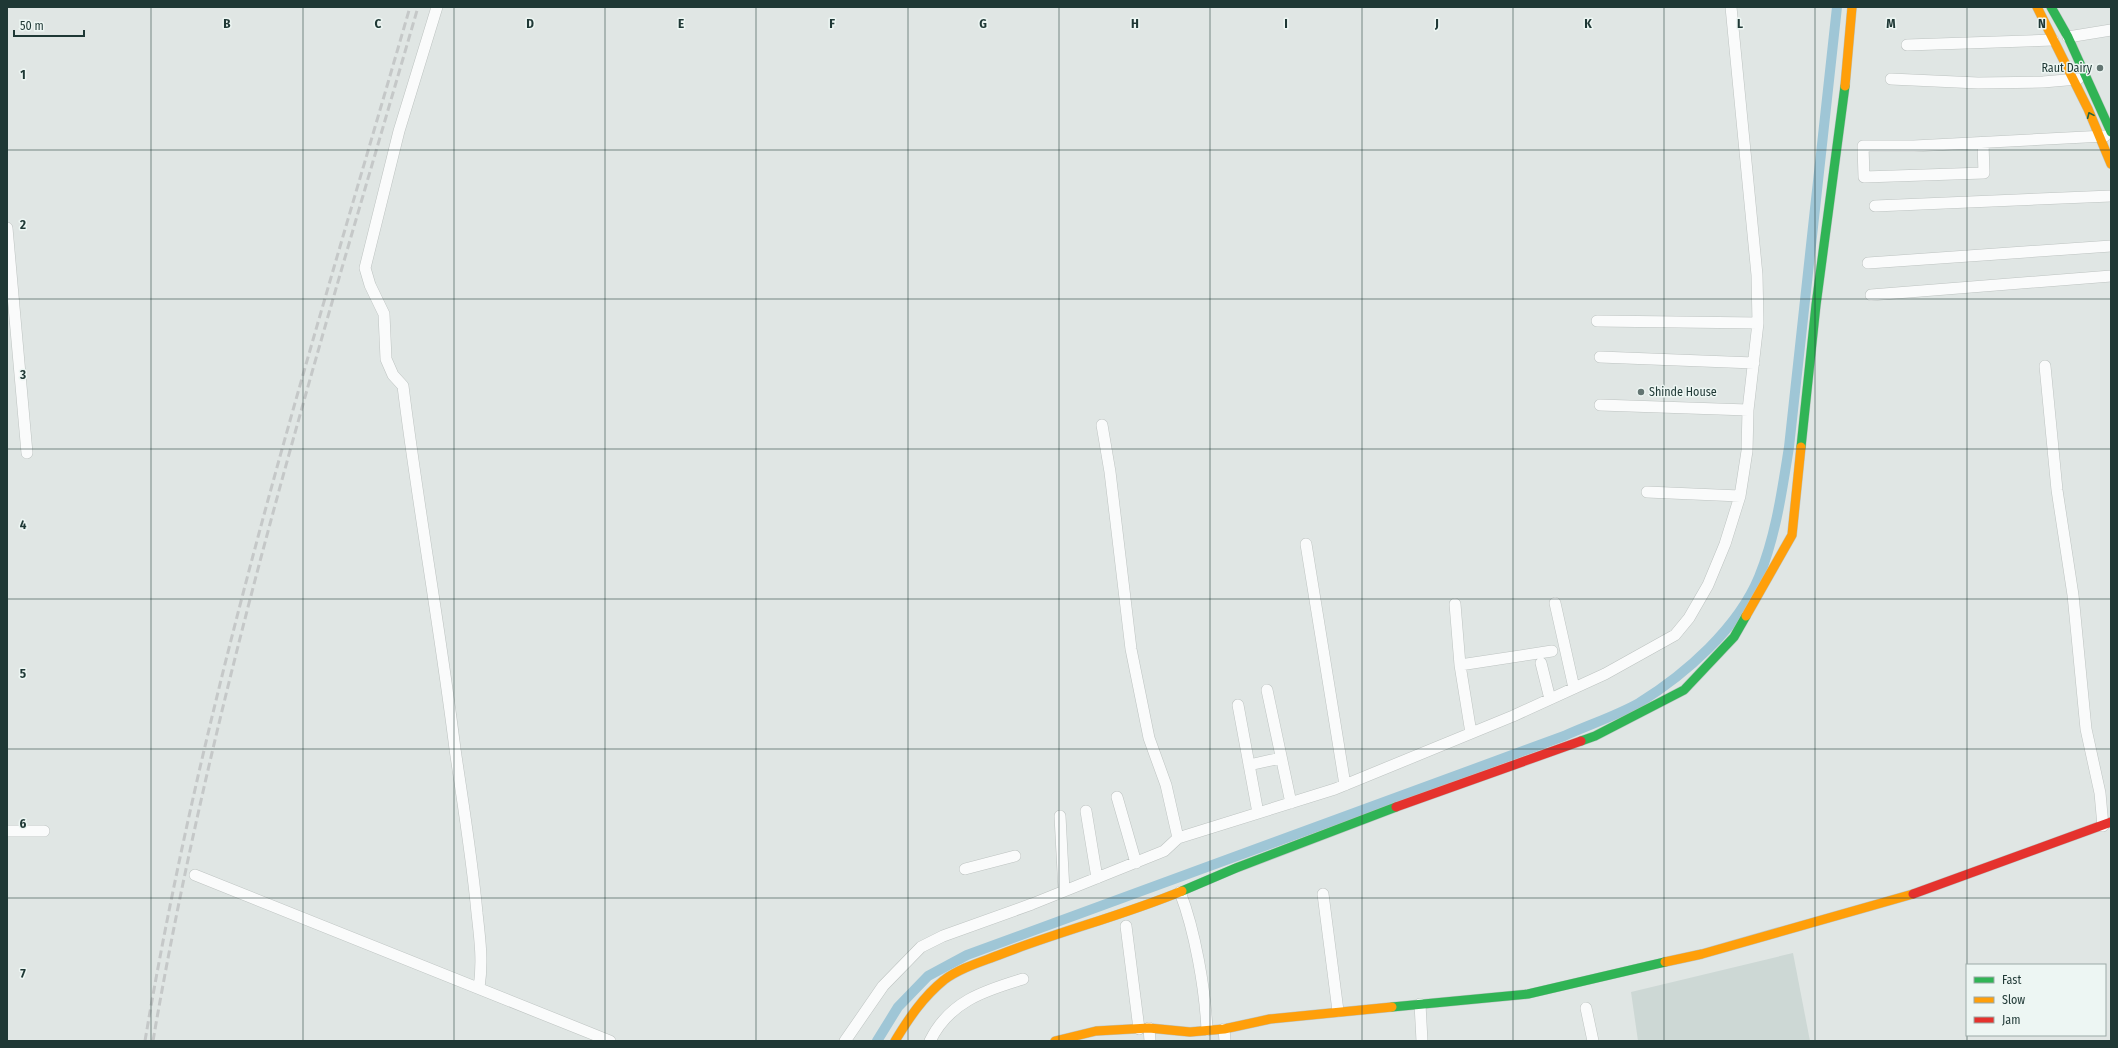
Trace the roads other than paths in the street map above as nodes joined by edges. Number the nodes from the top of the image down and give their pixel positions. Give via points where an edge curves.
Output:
1 (437, 7) edge
2 (1730, 7) edge
3 (1852, 7) edge
4 (2037, 7) edge
5 (2051, 7) edge
6 (2111, 30) edge
7 (2068, 37) junction
8 (2053, 40) junction
9 (1906, 46) dead end
10 (2086, 77) junction
11 (1891, 79) dead end
12 (2074, 80) junction
13 (2108, 120) edge
14 (2111, 134) edge
15 (2100, 136) junction
16 (1983, 143) junction
17 (2111, 164) edge
18 (2111, 196) edge
19 (1875, 206) dead end
20 (7, 228) edge
21 (2111, 246) edge
22 (1868, 263) dead end
23 (2111, 276) edge
24 (1871, 295) dead end
25 (1597, 321) dead end
26 (1758, 323) junction
27 (1600, 357) dead end
28 (1754, 363) junction
29 (2045, 366) dead end
30 (1600, 406) dead end
31 (1748, 410) junction
32 (1102, 424) dead end
33 (27, 453) dead end
34 (1647, 492) dead end
35 (1740, 496) junction
36 (1306, 544) dead end
37 (1556, 603) dead end
38 (1454, 604) dead end
39 (1552, 651) dead end
40 (1541, 663) dead end
41 (1460, 665) junction
42 (1574, 688) junction
43 (1267, 690) dead end
44 (1550, 699) junction
45 (1238, 704) dead end
46 (1471, 733) junction
47 (1281, 758) junction
48 (1249, 765) junction
49 (1345, 785) junction
50 (1117, 798) dead end
51 (1291, 803) junction
52 (1086, 811) dead end
53 (1258, 813) junction
54 (1060, 816) dead end
55 (2107, 824) edge
56 (7, 831) edge
57 (44, 831) dead end
58 (1178, 838) junction
59 (1015, 856) dead end
60 (1136, 863) junction
61 (965, 870) dead end
62 (196, 875) dead end
63 (1097, 878) junction
64 (1064, 891) junction
65 (1180, 892) junction
66 (1323, 894) dead end
67 (1126, 926) dead end
68 (1022, 978) dead end
69 (479, 988) junction
70 (1420, 1004) junction
71 (1586, 1008) dead end
72 (1338, 1011) junction
73 (1144, 1028) junction
74 (1224, 1029) junction
75 (1207, 1030) junction
76 (1191, 1036) edge
77 (610, 1041) edge
78 (845, 1041) edge
79 (895, 1041) edge
80 (930, 1041) edge
81 (1055, 1041) edge
82 (1150, 1041) edge
83 (1226, 1041) edge
84 (1422, 1041) edge
85 (1593, 1041) edge

1 - 69 street via 399,131 365,268 384,314 386,359 393,375 403,386 475,886 482,948
2 - 26 street via 1757,275
3 - 65 street via 1844,92 1816,305 1792,535 1734,637 1684,690 1595,736 1412,801
4 - 8 street
5 - 7 street
6 - 7 street
7 - 10 street
8 - 9 street
8 - 12 street
10 - 12 street
10 - 13 street
11 - 12 street via 1978,83
15 -> 12 street
13 - 14 street
14 - 15 street
15 - 16 street
15 - 17 street
16 - 16 street via 1863,146 1864,177 1984,173
18 - 19 street
20 - 33 street
21 - 22 street
23 - 24 street
25 - 26 street
26 - 28 street
27 - 28 street
28 - 31 street
29 - 55 street via 2057,490 2073,595 2086,729
30 - 31 street
31 - 35 street via 1747,451
32 - 58 street via 1131,649 1149,738 1166,785
34 - 35 street
35 - 42 street via 1725,544 1708,585 1689,618 1675,635 1605,674
36 - 49 street
37 - 42 street
38 - 41 street
39 - 41 street
40 - 44 street
41 - 46 street
42 - 44 street
43 - 47 street
44 - 46 street
45 - 48 street
46 - 49 street
47 - 48 street
47 - 51 street
48 - 53 street
49 - 51 street
50 - 60 street
51 - 53 street
52 - 63 street
53 - 58 street
54 - 64 street
55 - 70 street via 1908,896 1702,954 1528,994
56 - 57 street
58 - 60 street via 1164,851
59 - 61 street
60 - 63 street
62 - 69 street
63 - 64 street
64 - 78 street via 942,936 921,947 883,986
65 - 75 street via 1193,935 1206,1006
65 - 79 street via 1142,908 1032,942 964,969 946,979 926,996
66 - 72 street
67 - 73 street
68 - 80 street via 976,996 951,1010
69 - 77 street
70 - 72 street
70 - 84 street
71 - 85 street
72 - 74 street via 1270,1019
73 - 76 street
73 - 81 street via 1096,1032
73 - 82 street
74 - 75 street
74 - 83 street
75 - 76 street

